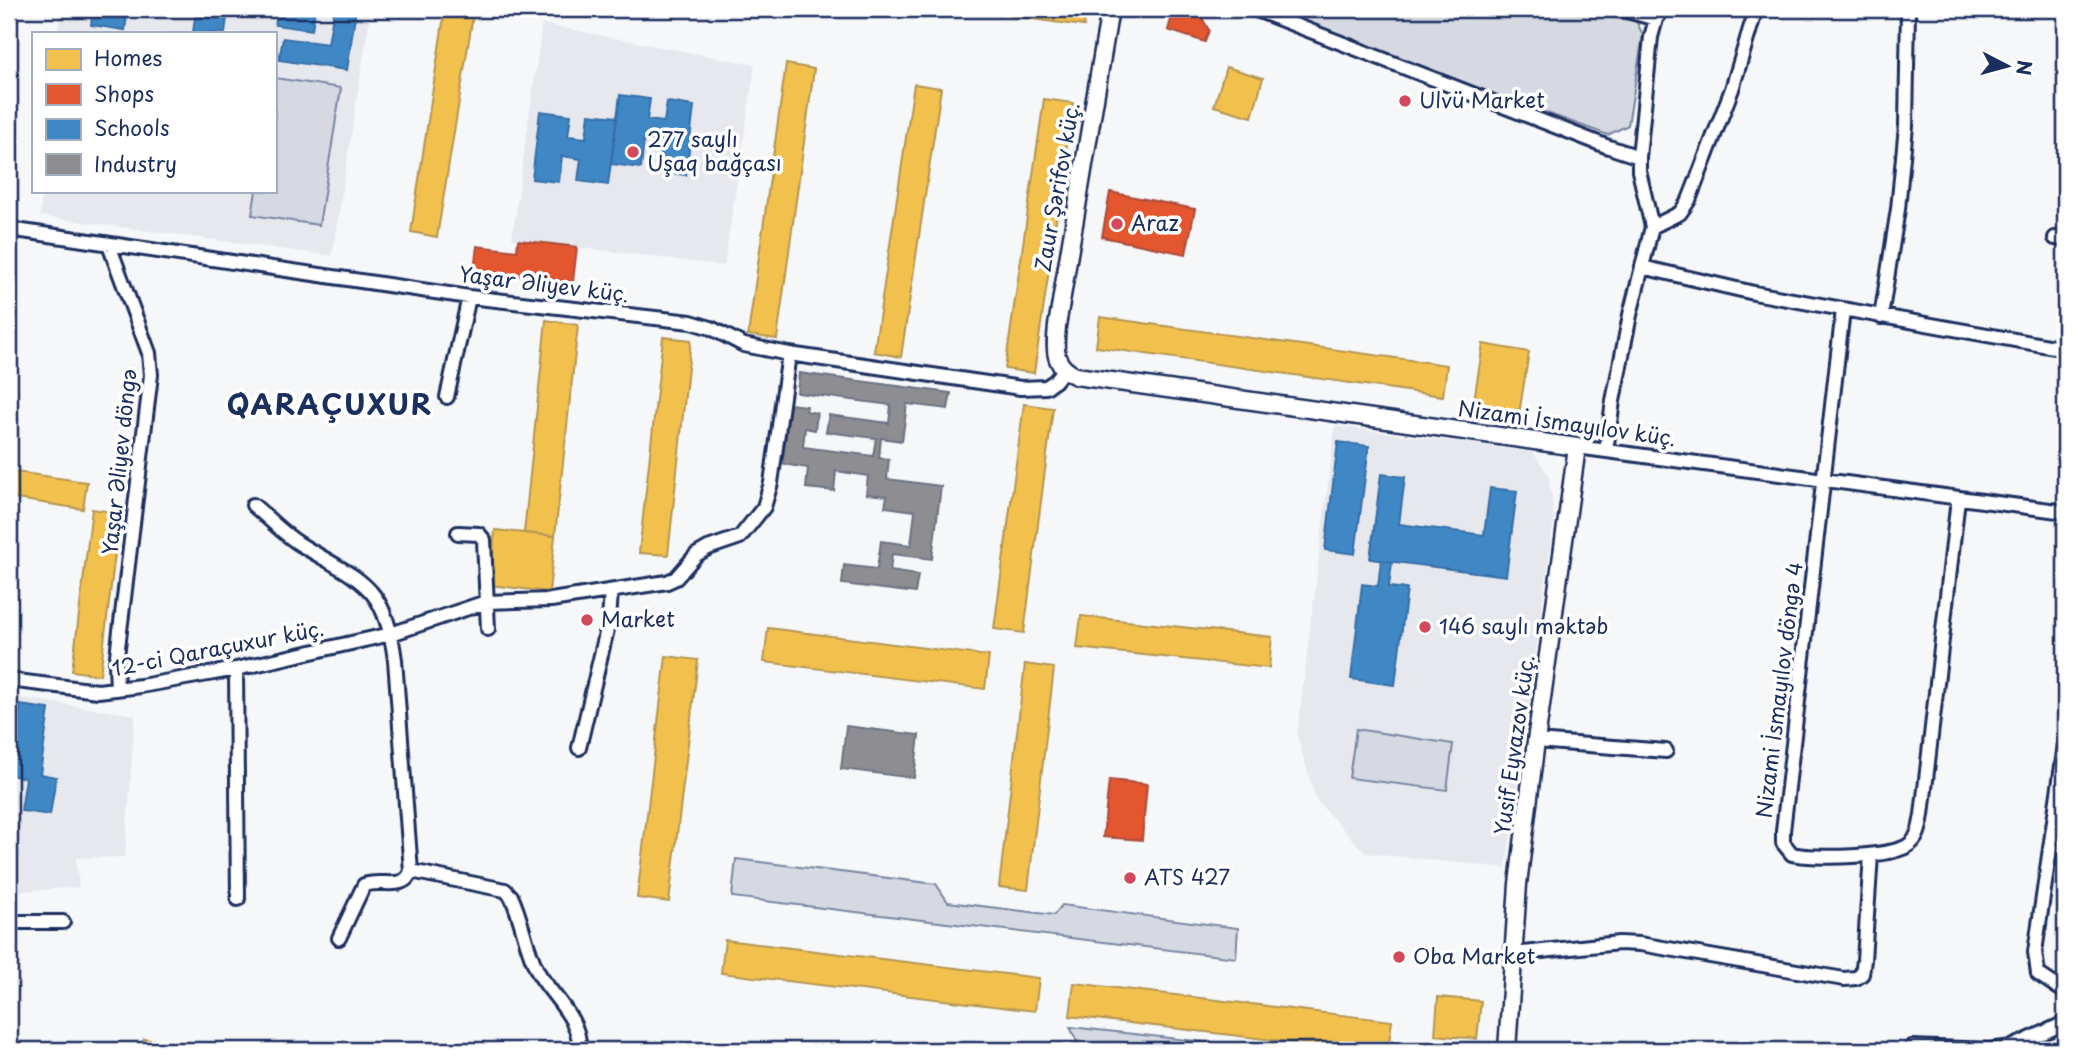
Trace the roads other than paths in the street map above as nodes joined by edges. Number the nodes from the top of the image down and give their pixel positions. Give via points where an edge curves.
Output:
1 (1110, 9) edge
2 (1254, 9) edge
3 (1620, 9) edge
4 (1756, 9) edge
5 (1908, 9) edge
6 (1660, 14) edge
7 (1639, 157) junction
8 (1652, 227) junction
9 (9, 229) edge
10 (109, 246) junction
11 (1642, 267) junction
12 (469, 297) junction
13 (1843, 310) junction
14 (1881, 317) junction
15 (2065, 349) edge
16 (789, 354) junction
17 (1064, 370) junction
18 (447, 397) dead end
19 (1577, 447) junction
20 (1606, 451) junction
21 (1823, 481) junction
22 (1958, 499) junction
23 (253, 505) dead end
24 (2065, 512) edge
25 (458, 533) dead end
26 (611, 591) junction
27 (486, 602) junction
28 (488, 629) dead end
29 (391, 634) junction
30 (236, 669) junction
31 (9, 680) edge
32 (117, 689) junction
33 (1536, 741) junction
34 (2065, 746) edge
35 (579, 748) dead end
36 (1666, 751) dead end
37 (1871, 855) junction
38 (411, 871) junction
39 (238, 899) dead end
40 (9, 922) edge
41 (63, 922) dead end
42 (339, 938) dead end
43 (1513, 954) junction
44 (2065, 992) edge
45 (2065, 1023) edge
46 (1912, 1047) dead end
47 (579, 1050) edge
48 (1507, 1050) edge

1 - 17 street, Zaur Şərifov küç. via 1057,326 1055,345
2 - 7 street
3 - 6 street
4 - 8 street via 1732,89 1689,200 1680,213
5 - 14 street via 1906,126
6 - 7 street via 1651,37
7 - 8 street
8 - 11 street
9 - 10 street, Yaşar Əliyev küç.
10 - 12 street, Yaşar Əliyev küç.
10 - 32 street, Yaşar Əliyev döngə via 149,353 151,375 116,664
11 - 13 street
11 - 20 street
12 - 16 street, Yaşar Əliyev küç. via 691,322 744,345
12 - 18 street
13 - 14 street
13 - 21 street, Nizami İsmayılov döngə 4
14 - 15 street
16 - 17 street, Yaşar Əliyev küç. via 1021,388 1046,387
16 - 26 street, 12-ci Qaraçuxur küç. via 771,483 758,517 740,537 696,555 676,578
17 - 19 street, Nizami İsmayılov küç. via 1076,376
19 - 20 street, Nizami İsmayılov küç.
19 - 33 street, Yusif Eyvazov küç.
20 - 21 street, Nizami İsmayılov küç.
21 - 22 street, Nizami İsmayılov küç.
21 - 37 street, Nizami İsmayılov döngə 4 via 1783,843 1798,855
22 - 24 street, Nizami İsmayılov küç.
22 - 37 street, Nizami İsmayılov döngə 4 via 1918,833 1902,850
23 - 29 street via 300,545 349,571 384,610
25 - 27 street via 479,534 484,540
26 - 27 street, 12-ci Qaraçuxur küç. via 551,600
26 - 35 street via 609,621
27 - 28 street
27 - 29 street, 12-ci Qaraçuxur küç.
29 - 30 street, 12-ci Qaraçuxur küç.
29 - 38 street
30 - 32 street, 12-ci Qaraçuxur küç.
30 - 39 street
31 - 32 street, 12-ci Qaraçuxur küç.
33 - 36 street
33 - 43 street, Yusif Eyvazov küç.
34 - 44 street via 2035,952 2038,974
37 - 43 street via 1864,960 1862,974 1856,978 1760,967 1640,944
38 - 42 street via 402,883 364,885
38 - 47 street via 505,890 511,896 539,974 578,1033
40 - 41 street
43 - 48 street, Yusif Eyvazov küç.
45 - 46 street via 2012,1047

